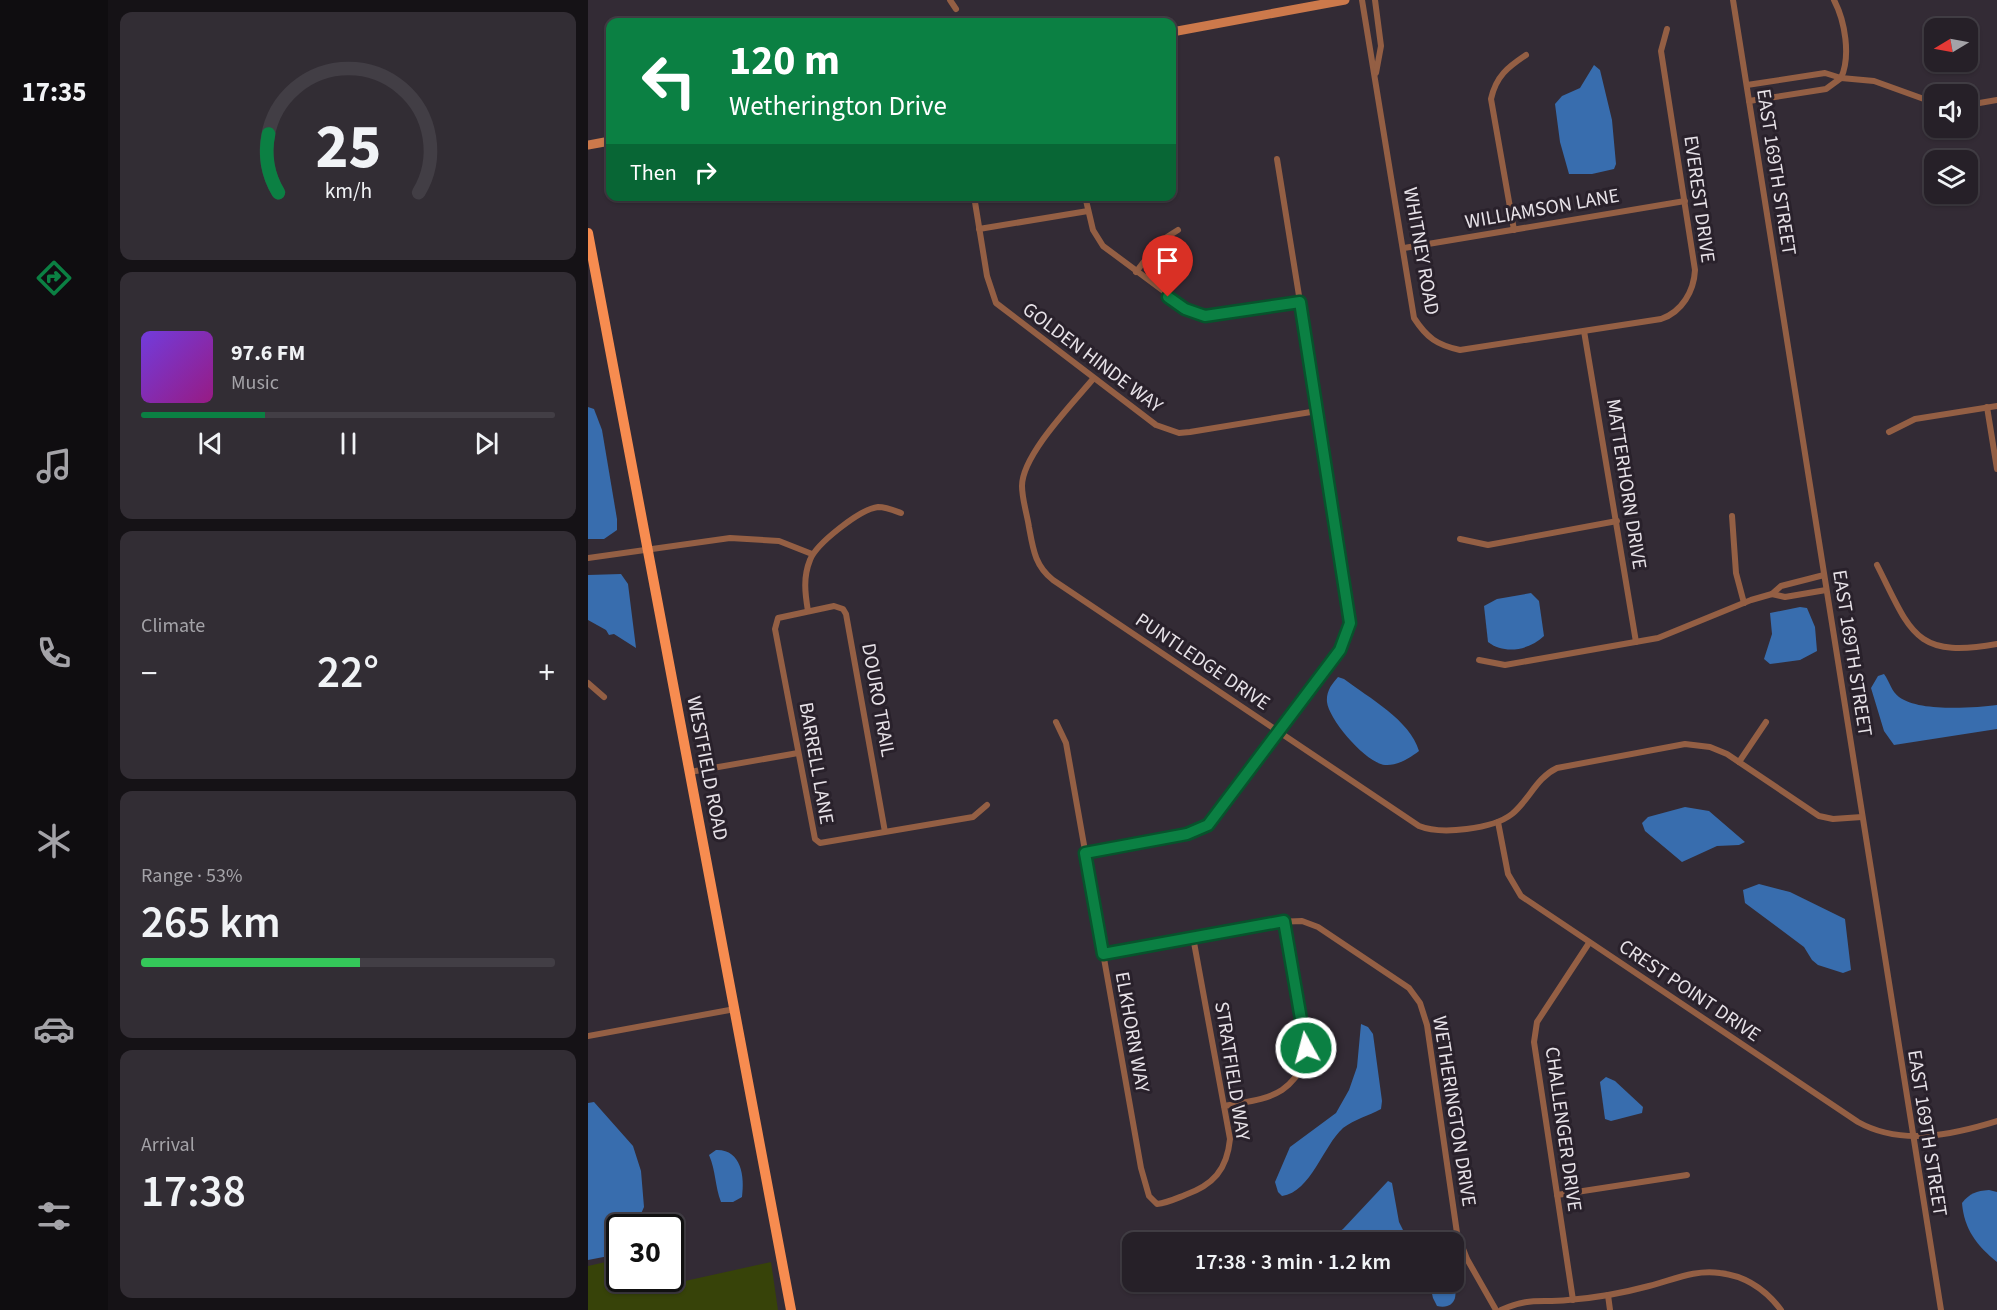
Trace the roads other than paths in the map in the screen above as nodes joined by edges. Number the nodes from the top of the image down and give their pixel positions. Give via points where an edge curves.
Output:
1 (950, 0) edge
2 (1345, 0) edge
3 (1362, 0) edge
4 (1375, 0) edge
5 (1733, 0) edge
6 (1834, 0) edge
7 (956, 9) dead end
8 (1667, 29) dead end
9 (1176, 31) edge
10 (1526, 55) dead end
11 (1841, 78) junction
12 (1376, 80) junction
13 (1747, 85) junction
14 (1924, 99) edge
15 (1997, 100) edge
16 (1749, 101) junction
17 (1978, 103) edge
18 (606, 142) edge
19 (588, 145) edge
20 (1277, 159) dead end
21 (975, 201) edge
22 (1086, 201) edge
23 (1685, 201) junction
24 (1088, 211) junction
25 (980, 230) junction
26 (1178, 230) dead end
27 (1514, 230) junction
28 (588, 233) edge
29 (1404, 248) junction
30 (1136, 272) junction
31 (1300, 302) junction
32 (1584, 331) junction
33 (1093, 379) junction
34 (1997, 406) edge
35 (1987, 407) junction
36 (1317, 411) junction
37 (1889, 432) dead end
38 (1997, 469) edge
39 (901, 513) dead end
40 (1732, 516) dead end
41 (1617, 521) junction
42 (1460, 539) dead end
43 (648, 549) junction
44 (812, 554) junction
45 (588, 558) edge
46 (1877, 565) dead end
47 (1824, 575) junction
48 (1826, 590) junction
49 (1772, 594) junction
50 (1744, 603) junction
51 (808, 610) junction
52 (1636, 642) junction
53 (1997, 644) edge
54 (1479, 660) dead end
55 (588, 683) edge
56 (604, 697) dead end
57 (1056, 722) dead end
58 (1766, 722) dead end
59 (1279, 732) junction
60 (798, 753) junction
61 (1739, 762) junction
62 (690, 772) junction
63 (987, 805) dead end
64 (1862, 817) junction
65 (1498, 822) junction
66 (885, 832) junction
67 (1085, 853) junction
68 (1284, 921) junction
69 (1193, 937) junction
70 (1590, 943) junction
71 (1103, 954) junction
72 (735, 1009) junction
73 (588, 1036) edge
74 (1224, 1106) junction
75 (1997, 1121) edge
76 (1913, 1138) junction
77 (1687, 1175) dead end
78 (1557, 1195) junction
79 (1157, 1204) joint
80 (1608, 1295) junction
81 (1573, 1300) junction
82 (791, 1310) edge
83 (1496, 1310) edge
84 (1501, 1310) edge
85 (1610, 1310) edge
86 (1781, 1310) edge
87 (1941, 1310) edge

1 - 7 street
2 - 9 street
3 - 12 street, WHITNEY ROAD
4 - 12 street, WHITNEY ROAD via 1381,46
5 - 13 street, EAST 169TH STREET
6 - 11 street via 1845,41
8 - 23 street, EVEREST DRIVE via 1661,51
10 - 27 street via 1505,69 1491,99
11 - 13 street via 1825,73
11 - 14 street via 1874,81
11 - 16 street via 1826,88
12 - 29 street, WHITNEY ROAD
13 - 16 street, EAST 169TH STREET
15 - 17 street
16 - 47 street, EAST 169TH STREET
18 - 19 street
20 - 31 street
21 - 25 street, GOLDEN HINDE WAY
22 - 24 street
23 - 27 street, WILLIAMSON LANE
23 - 32 street, EVEREST DRIVE via 1695,270 1684,304 1661,319
24 - 25 street
24 - 30 street via 1099,242
25 - 33 street, GOLDEN HINDE WAY via 996,303
26 - 30 street via 1159,242
27 - 29 street, WILLIAMSON LANE
28 - 43 main road, WESTFIELD ROAD
29 - 32 street, WHITNEY ROAD via 1414,318 1428,338 1441,346 1460,350
30 - 31 street via 1199,315
31 - 36 street
32 - 41 street, MATTERHORN DRIVE
33 - 36 street, GOLDEN HINDE WAY via 1156,425 1179,433
33 - 59 street, PUNTLEDGE DRIVE via 1025,470 1022,486 1040,568
34 - 35 street
35 - 37 street via 1916,419
35 - 38 street
36 - 59 street via 1350,623 1340,650
39 - 44 street via 877,507 860,514
40 - 50 street via 1736,573
41 - 42 street via 1488,545
41 - 52 street, MATTERHORN DRIVE
43 - 44 street via 730,538 779,541
43 - 45 street
43 - 62 main road, WESTFIELD ROAD
44 - 51 street via 806,575
46 - 53 street via 1903,617 1923,639 1953,650
47 - 48 street, EAST 169TH STREET
47 - 49 street via 1781,586
48 - 49 street via 1785,597
48 - 64 street, EAST 169TH STREET
49 - 50 street
50 - 52 street via 1658,638
51 - 60 street, BARRELL LANE via 782,616 774,625
51 - 66 street, DOURO TRAIL via 834,606 846,614
52 - 54 street via 1504,665
55 - 56 street
57 - 67 street, ELKHORN WAY via 1066,743
58 - 61 street
59 - 65 street, PUNTLEDGE DRIVE via 1428,830 1443,832
59 - 67 street via 1214,819 1200,830
60 - 62 street
60 - 66 street, BARRELL LANE via 814,839 820,843
61 - 64 street, PUNTLEDGE DRIVE via 1819,816
61 - 65 street, PUNTLEDGE DRIVE via 1710,747 1685,744 1562,767 1543,777 1514,813
62 - 72 main road, WESTFIELD ROAD
63 - 66 street, BARRELL LANE via 973,817
64 - 76 street, EAST 169TH STREET
65 - 70 street, CREST POINT DRIVE via 1508,874 1516,891
67 - 71 street, ELKHORN WAY
68 - 69 street, WETHERINGTON DRIVE
68 - 74 street via 1305,1031 1304,1062 1296,1077 1281,1090 1264,1098
68 - 83 street, WETHERINGTON DRIVE via 1302,921 1318,927 1405,985 1420,1003 1427,1025 1457,1233
69 - 71 street, WETHERINGTON DRIVE
69 - 74 street, STRATFIELD WAY
70 - 76 street, CREST POINT DRIVE via 1858,1122 1892,1136
70 - 78 street, CHALLENGER DRIVE via 1538,1022 1534,1035
71 - 79 street, ELKHORN WAY via 1139,1159 1149,1196
72 - 73 street
72 - 82 main road, WESTFIELD ROAD
74 - 79 street, STRATFIELD WAY via 1230,1140 1221,1174 1202,1188
75 - 76 street
76 - 87 street, EAST 169TH STREET
77 - 78 street
78 - 81 street, CHALLENGER DRIVE
80 - 81 street
80 - 85 street
80 - 86 street via 1691,1273 1712,1272 1753,1284
81 - 84 street via 1532,1300

